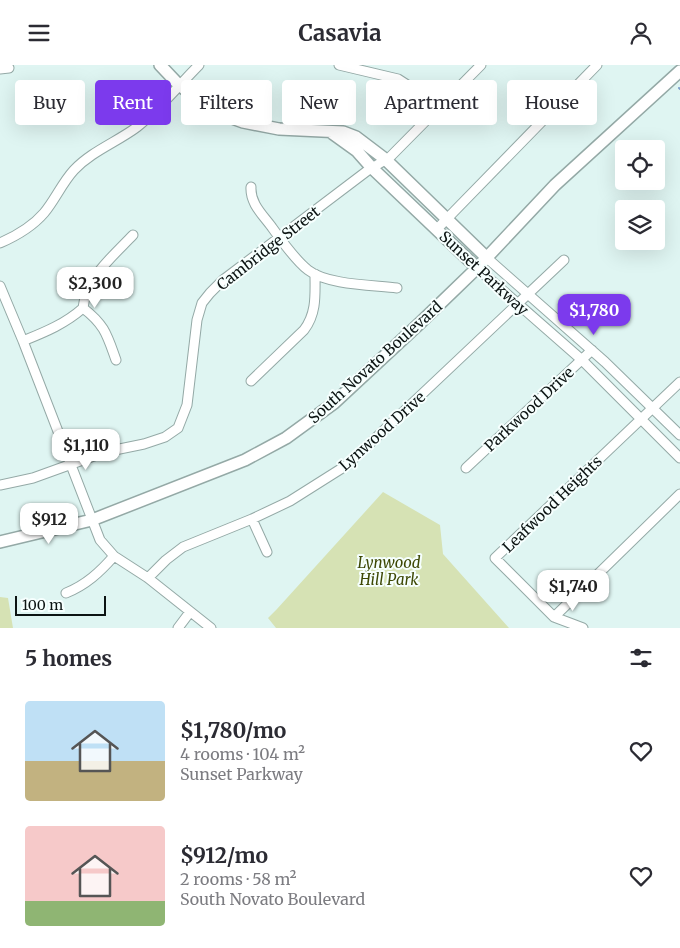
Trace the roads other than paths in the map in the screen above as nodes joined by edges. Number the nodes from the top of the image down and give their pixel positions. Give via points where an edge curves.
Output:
1 (160, 65) edge
2 (199, 65) edge
3 (339, 65) edge
4 (481, 65) edge
5 (597, 65) edge
6 (680, 71) edge
7 (400, 80) edge
8 (466, 80) edge
9 (179, 85) junction
10 (420, 125) edge
11 (330, 132) junction
12 (386, 159) junction
13 (372, 168) junction
14 (251, 187) dead end
15 (447, 219) junction
16 (437, 229) junction
17 (134, 235) dead end
18 (280, 238) junction
19 (0, 243) edge
20 (487, 258) junction
21 (564, 260) dead end
22 (477, 268) junction
23 (315, 274) junction
24 (0, 286) edge
25 (397, 287) dead end
26 (528, 295) junction
27 (518, 305) junction
28 (83, 309) junction
29 (23, 341) junction
30 (592, 350) junction
31 (116, 360) dead end
32 (582, 360) junction
33 (251, 381) dead end
34 (680, 382) edge
35 (647, 413) junction
36 (680, 435) edge
37 (680, 458) edge
38 (71, 464) junction
39 (466, 468) dead end
40 (0, 485) edge
41 (680, 494) edge
42 (252, 519) junction
43 (92, 520) junction
44 (0, 543) edge
45 (267, 552) dead end
46 (114, 555) junction
47 (148, 578) junction
48 (66, 593) dead end
49 (190, 612) junction
50 (554, 617) junction
51 (178, 628) edge
52 (211, 628) edge
53 (583, 628) edge

1 - 9 main road, Sunset Parkway
2 - 9 street
3 - 7 street
4 - 8 street, Cambridge Street
5 - 15 street
6 - 20 main road, South Novato Boulevard via 555,185
9 - 11 main road, Sunset Parkway via 213,111 242,122 279,129
9 - 19 street via 136,127 74,170 33,224
10 - 12 street, Cambridge Street
11 - 12 main road, Sunset Parkway via 356,137
11 - 13 main road, Sunset Parkway via 357,151
12 - 13 street, Cambridge Street
12 - 15 main road, Sunset Parkway
13 - 16 main road, Sunset Parkway
13 - 18 street, Cambridge Street
14 - 18 street via 254,203
15 - 16 street
15 - 20 main road, Sunset Parkway
16 - 22 main road, Sunset Parkway
17 - 28 street via 90,284
18 - 23 street
18 - 38 street, Cambridge Street via 224,280 202,303 196,320 187,405 178,428 144,445 112,450
20 - 22 main road, South Novato Boulevard
20 - 26 street, Sunset Parkway
21 - 26 street, Lynwood Drive
22 - 27 street, Sunset Parkway
22 - 43 main road, South Novato Boulevard via 334,403 286,438 245,460
23 - 25 street via 332,281
23 - 33 street via 315,301 310,322
24 - 29 street
26 - 27 street, Lynwood Drive
26 - 30 street, Sunset Parkway
27 - 32 street, Sunset Parkway
27 - 42 street, Lynwood Drive via 347,465 313,488
28 - 29 street via 58,326
28 - 31 street via 104,327
29 - 38 street
30 - 32 street, Parkwood Drive
30 - 35 street, Sunset Parkway
32 - 35 street, Sunset Parkway
32 - 39 street, Parkwood Drive
34 - 35 street
35 - 36 street, Sunset Parkway
35 - 37 street, Sunset Parkway
35 - 50 street, Leafwood Heights via 495,558
38 - 40 street, Cambridge Street via 33,478
38 - 43 street
41 - 50 street
42 - 45 street
42 - 47 street, Lynwood Drive via 183,547
43 - 44 main road, South Novato Boulevard
43 - 46 street via 100,540
46 - 47 street
46 - 48 street via 100,572
47 - 49 street
49 - 51 street
49 - 52 street
50 - 53 street

